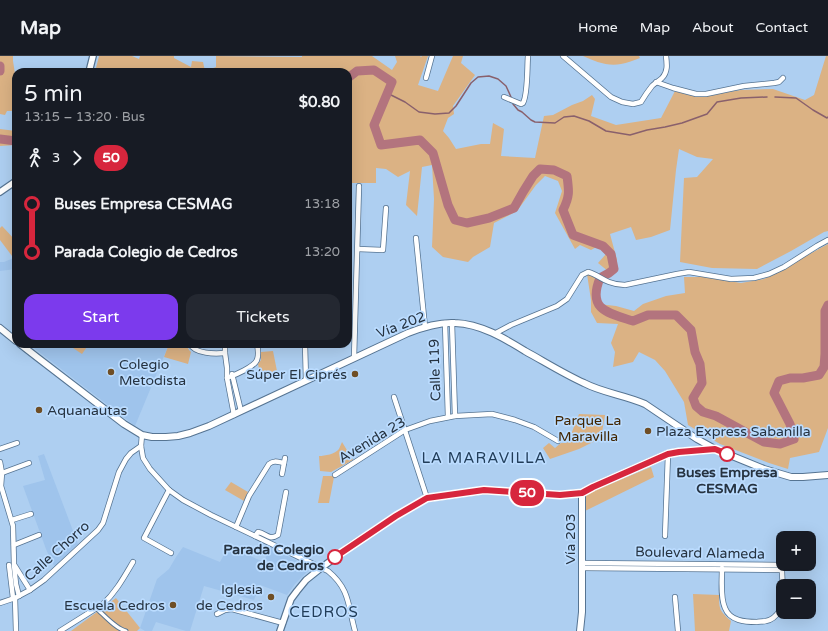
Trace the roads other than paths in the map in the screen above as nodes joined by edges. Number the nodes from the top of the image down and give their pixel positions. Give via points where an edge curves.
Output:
1 (93, 56) edge
2 (432, 56) edge
3 (528, 56) edge
4 (563, 56) edge
5 (666, 56) edge
6 (90, 68) edge
7 (426, 78) dead end
8 (783, 78) dead end
9 (656, 82) junction
10 (504, 97) dead end
11 (12, 184) edge
12 (359, 186) dead end
13 (0, 192) edge
14 (386, 208) dead end
15 (416, 238) dead end
16 (828, 240) edge
17 (358, 249) junction
18 (445, 323) junction
19 (452, 323) junction
20 (425, 327) junction
21 (0, 328) edge
22 (496, 333) junction
23 (12, 338) edge
24 (26, 348) edge
25 (193, 348) edge
26 (225, 348) edge
27 (257, 348) edge
28 (305, 348) edge
29 (225, 353) junction
30 (354, 358) junction
31 (227, 368) junction
32 (233, 376) junction
33 (227, 378) junction
34 (306, 380) junction
35 (394, 397) dead end
36 (242, 411) junction
37 (234, 415) junction
38 (455, 416) junction
39 (448, 417) junction
40 (405, 430) junction
41 (142, 436) junction
42 (693, 436) junction
43 (558, 441) dead end
44 (17, 443) dead end
45 (141, 446) junction
46 (0, 449) edge
47 (715, 449) junction
48 (691, 451) junction
49 (668, 454) junction
50 (285, 458) dead end
51 (284, 463) junction
52 (0, 464) edge
53 (29, 464) dead end
54 (2, 472) junction
55 (282, 474) dead end
56 (335, 475) dead end
57 (828, 475) edge
58 (1, 488) edge
59 (169, 490) junction
60 (286, 492) dead end
61 (582, 493) junction
62 (427, 498) junction
63 (31, 514) dead end
64 (12, 520) junction
65 (236, 527) junction
66 (40, 536) dead end
67 (255, 536) junction
68 (665, 536) dead end
69 (14, 545) junction
70 (171, 553) dead end
71 (133, 562) dead end
72 (12, 565) junction
73 (582, 566) junction
74 (722, 567) junction
75 (320, 568) junction
76 (30, 590) junction
77 (16, 597) junction
78 (675, 597) dead end
79 (0, 603) edge
80 (96, 608) junction
81 (217, 614) dead end
82 (283, 623) junction
83 (16, 631) edge
84 (60, 631) edge
85 (126, 631) edge
86 (280, 631) edge
87 (355, 631) edge
88 (580, 631) edge
89 (678, 631) edge

1 - 6 street
2 - 7 street
3 - 10 street via 523,103
4 - 9 street via 612,97 622,102 641,102
5 - 9 street via 667,70
8 - 9 street via 779,82 706,94 696,94
11 - 13 street
12 - 17 street
14 - 17 street via 383,250
15 - 20 street
16 - 22 street via 784,267 769,274 743,280 689,272 617,285 588,272 582,276 567,300
17 - 30 street
18 - 19 main road, Vía 202
18 - 20 main road, Vía 202
18 - 39 street, Calle 119
19 - 22 main road, Vía 202 via 473,325
19 - 38 street, Calle 119
20 - 30 main road, Vía 202
21 - 23 main road
22 - 42 main road, Vía 202 via 587,385 645,404
24 - 41 main road
25 - 29 street via 206,353
26 - 29 street
27 - 32 street via 256,362
28 - 34 street
29 - 31 street
30 - 34 main road, Vía 202
31 - 32 street
31 - 33 street
32 - 33 street
32 - 36 street
33 - 37 street
34 - 36 main road, Vía 202
35 - 40 street
36 - 37 main road, Vía 202
37 - 41 main road, Vía 202 via 190,433 166,437
38 - 39 street, Avenida 23
38 - 43 street, Avenida 23 via 492,414 515,420
39 - 40 street, Avenida 23
40 - 56 street, Avenida 23
40 - 62 street
41 - 45 street
42 - 47 main road, Vía 202
42 - 48 main road
44 - 46 street
45 - 59 street via 150,469
45 - 76 street, Calle Chorro via 131,453 119,472 103,523 98,530
47 - 48 main road, Vía 203
47 - 57 main road, Vía 202 via 790,477
48 - 49 main road, Vía 203
49 - 61 main road, Vía 203
49 - 68 street
50 - 51 street
51 - 55 street
51 - 65 street via 276,461 269,464 249,496
52 - 54 street
53 - 54 street
54 - 58 street
58 - 64 street
59 - 65 street
59 - 70 street via 144,538
60 - 67 street via 278,535 271,537 258,532
61 - 62 street via 560,495 484,490
61 - 73 main road, Vía 203
62 - 75 street via 368,534
63 - 64 street
64 - 69 street
65 - 67 street
66 - 69 street
67 - 75 street
69 - 72 street
71 - 80 street via 114,593
72 - 76 street
72 - 77 street
73 - 74 street, Boulevard Alameda
73 - 88 main road, Vía 203
74 - 74 street, Boulevard Alameda via 722,601 725,610 731,616 739,621 751,622 774,618 782,606 782,570
75 - 82 street via 297,591 288,605
75 - 87 street via 334,576 344,589
76 - 77 street, Calle Chorro
77 - 79 street, Calle Chorro
77 - 83 street
78 - 89 street
80 - 84 street
80 - 85 street
81 - 82 street via 232,610
82 - 86 street

